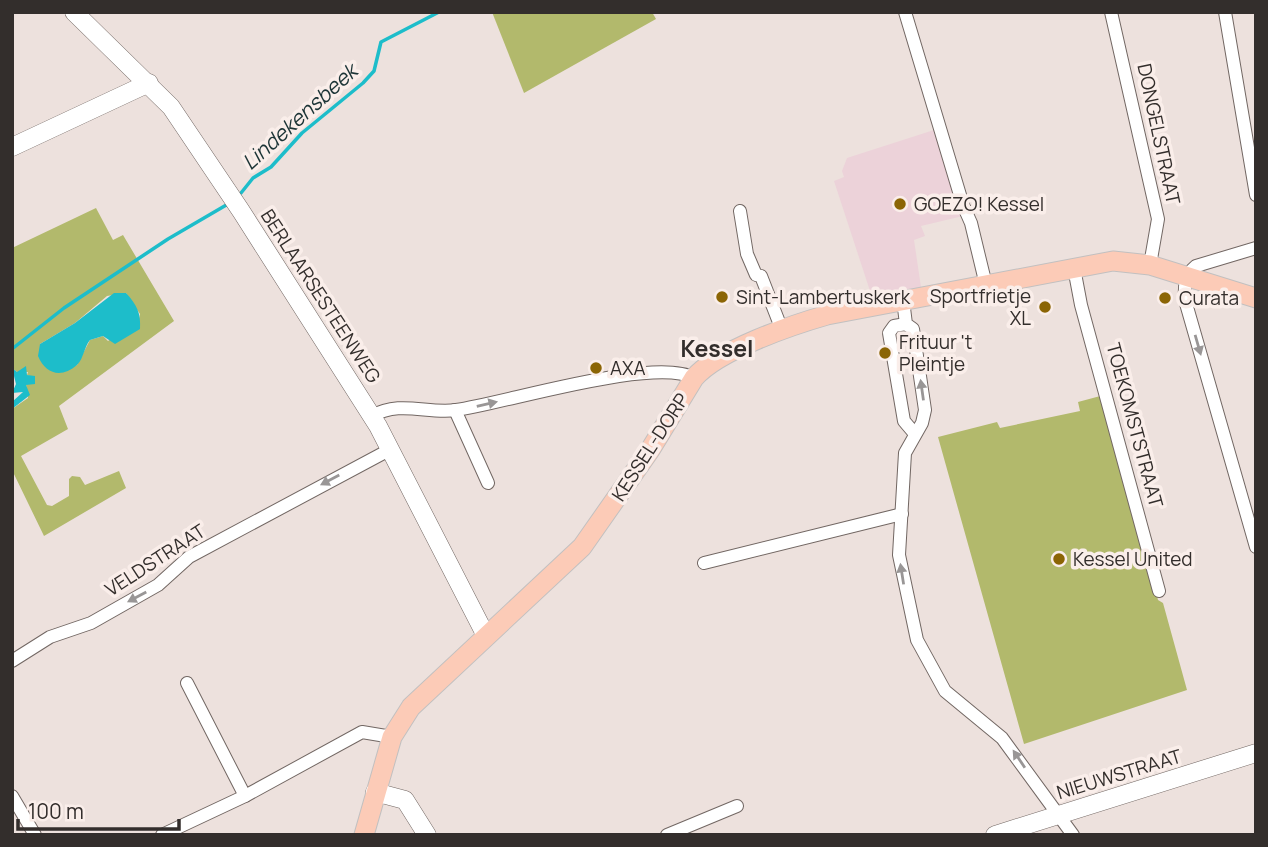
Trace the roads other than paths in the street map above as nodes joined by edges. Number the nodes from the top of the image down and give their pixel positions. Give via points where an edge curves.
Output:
1 (74, 12) edge
2 (905, 12) edge
3 (1111, 12) edge
4 (1225, 12) edge
5 (149, 83) junction
6 (12, 147) edge
7 (1256, 195) edge
8 (740, 211) dead end
9 (1256, 247) edge
10 (1150, 265) junction
11 (1074, 268) junction
12 (1186, 279) junction
13 (986, 285) junction
14 (1256, 298) edge
15 (903, 300) junction
16 (906, 324) junction
17 (782, 330) junction
18 (694, 378) junction
19 (455, 410) junction
20 (372, 416) junction
21 (915, 434) junction
22 (391, 449) junction
23 (488, 483) dead end
24 (901, 514) junction
25 (1256, 547) edge
26 (704, 563) dead end
27 (1159, 592) dead end
28 (486, 636) junction
29 (12, 661) edge
30 (187, 683) dead end
31 (391, 737) junction
32 (1256, 753) edge
33 (375, 792) junction
34 (12, 796) edge
35 (245, 796) junction
36 (737, 806) dead end
37 (1058, 815) junction
38 (35, 835) edge
39 (162, 835) edge
40 (364, 835) edge
41 (427, 835) edge
42 (667, 835) edge
43 (995, 835) edge
44 (1073, 835) edge

1 - 5 street, BERLAARSESTEENWEG
2 - 13 street
3 - 10 street, DONGELSTRAAT via 1158,219
4 - 7 street
5 - 6 street
5 - 20 street, BERLAARSESTEENWEG via 171,107 233,199
8 - 17 street via 747,254 756,275 761,276
9 - 12 street via 1196,265
10 - 11 main road, KESSEL-DORP via 1112,261
10 - 12 main road, KESSEL-DORP
11 - 13 main road, KESSEL-DORP
11 - 27 street, TOEKOMSTSTRAAT
12 - 14 main road, KESSEL-DORP
12 -> 25 street via 1185,300
13 - 15 main road, KESSEL-DORP
15 - 16 street
15 - 17 main road, KESSEL-DORP via 827,315
21 -> 16 street via 925,410 913,329
16 - 21 street via 894,326 889,333 904,421
17 - 18 main road, KESSEL-DORP via 710,364
19 -> 18 street via 569,384 656,373 684,373
18 - 28 main road, KESSEL-DORP via 582,547
19 - 20 street via 391,407
19 - 23 street
20 - 22 street, BERLAARSESTEENWEG
21 - 24 street via 905,453
22 - 28 street, BERLAARSESTEENWEG
22 -> 29 street, VELDSTRAAT via 189,557 158,586 90,624 50,637
24 - 26 street
37 -> 24 street via 1011,748 947,693 931,667 908,610 899,555
28 - 31 main road, KESSEL-DORP via 411,707
30 - 35 street
31 - 33 main road, KESSEL-DORP
31 - 35 street via 362,732
32 - 37 street, NIEUWSTRAAT
33 - 40 main road, KESSEL-DORP
33 - 41 street via 405,800
34 - 38 street
35 - 39 street
36 - 42 street
37 - 43 street, NIEUWSTRAAT
37 - 44 street

